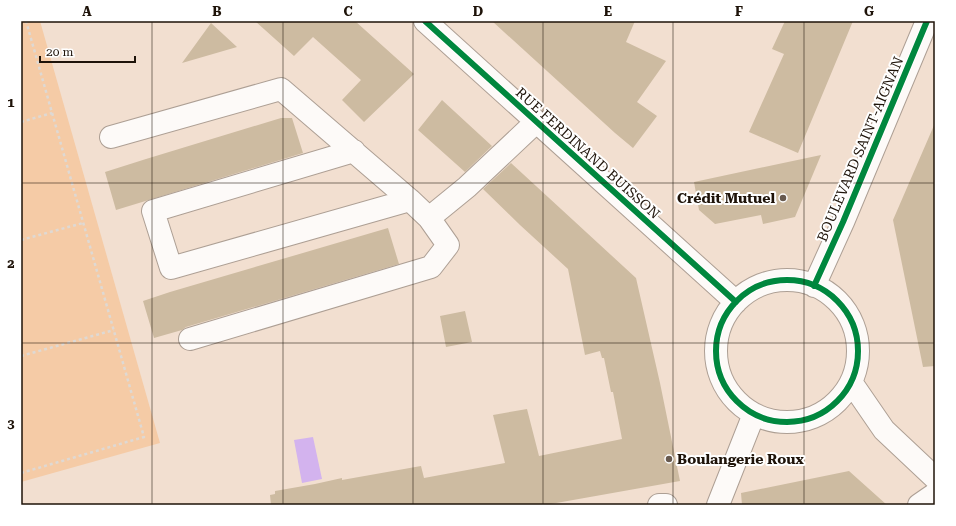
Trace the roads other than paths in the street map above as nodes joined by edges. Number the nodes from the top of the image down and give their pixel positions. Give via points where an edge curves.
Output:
1 (425, 21) edge
2 (928, 21) edge
3 (536, 122) junction
4 (111, 137) dead end
5 (354, 151) junction
6 (410, 200) junction
7 (429, 218) junction
8 (814, 286) junction
9 (736, 302) junction
10 (190, 339) dead end
11 (851, 382) junction
12 (754, 414) junction
13 (935, 478) edge
14 (935, 494) edge
15 (659, 505) edge
16 (666, 505) edge
17 (718, 505) edge
18 (919, 505) edge

1 - 3 street, RUE FERDINAND BUISSON
2 - 8 street, BOULEVARD SAINT-AIGNAN
3 - 7 street
3 - 9 street, RUE FERDINAND BUISSON
4 - 5 street via 281,89
5 - 6 street
5 - 6 street via 153,211 170,268
6 - 7 street
7 - 10 street via 448,245 431,267
8 - 9 street via 795,280 774,282 749,290
8 - 11 street via 824,290 850,317 858,353
9 - 12 street via 719,330 717,366 729,392
11 - 12 street via 839,400 811,418 784,422
11 - 13 street via 884,430
12 - 17 street
14 - 18 street
15 - 16 street

